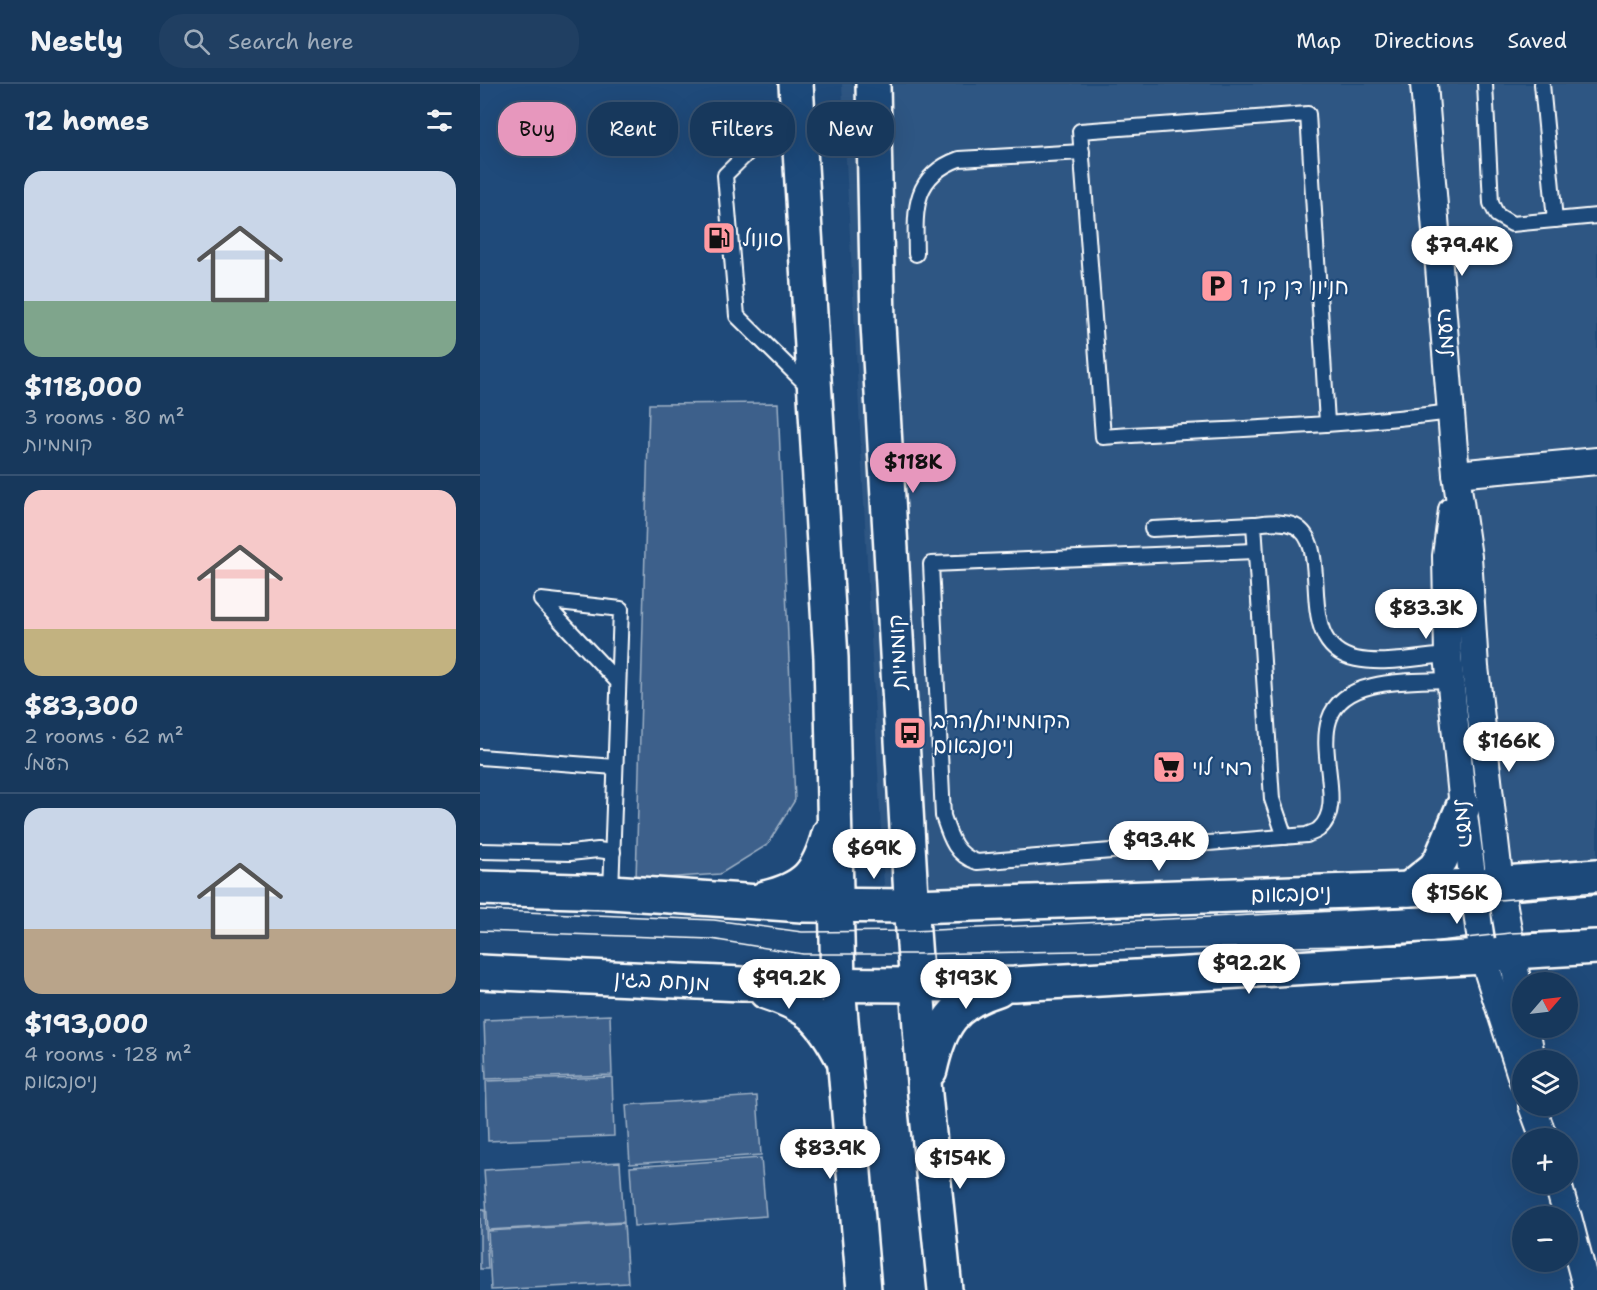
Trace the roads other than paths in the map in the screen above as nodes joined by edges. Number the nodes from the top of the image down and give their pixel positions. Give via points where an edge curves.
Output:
1 (873, 84) edge
2 (1424, 84) edge
3 (1485, 84) edge
4 (1542, 84) edge
5 (797, 94) edge
6 (1082, 152) junction
7 (1597, 216) edge
8 (1555, 220) junction
9 (916, 254) dead end
10 (815, 392) junction
11 (1451, 412) junction
12 (1327, 423) junction
13 (1597, 461) edge
14 (1456, 474) junction
15 (1254, 524) junction
16 (1152, 529) dead end
17 (1255, 551) junction
18 (1475, 667) junction
19 (1449, 668) junction
20 (618, 682) junction
21 (480, 757) edge
22 (615, 767) junction
23 (1463, 807) junction
24 (835, 812) junction
25 (1285, 837) junction
26 (480, 851) edge
27 (613, 852) junction
28 (1597, 876) edge
29 (1487, 885) junction
30 (480, 888) edge
31 (1408, 889) junction
32 (611, 892) junction
33 (750, 901) junction
34 (836, 905) junction
35 (912, 906) junction
36 (1597, 947) edge
37 (1497, 955) junction
38 (480, 972) edge
39 (742, 984) junction
40 (1014, 984) junction
41 (838, 985) junction
42 (917, 986) junction
43 (1512, 987) edge
44 (1516, 1050) edge
45 (847, 1066) junction
46 (924, 1095) junction
47 (1578, 1257) edge
48 (864, 1290) edge
49 (945, 1290) edge
50 (1587, 1290) edge

1 - 35 main road, קוממיות via 878,324
2 - 11 street, העמל
3 - 8 lane via 1491,202 1497,215 1512,224
4 - 8 lane
5 - 10 main road
5 - 10 lane via 725,175 737,316
6 - 9 lane via 959,159 941,165 922,187 915,217
6 - 12 lane via 1103,437
6 - 12 lane via 1080,131 1308,114
7 - 8 lane
10 - 24 main road via 831,658
11 - 12 lane
11 - 14 street, העמל
13 - 14 street
14 - 18 street, העמל via 1468,557
14 - 19 street, העמל via 1446,556
15 - 16 lane
15 - 17 lane
15 - 19 lane via 1283,522 1297,527 1307,540 1313,558 1318,614 1324,636 1337,651 1355,659
17 - 25 lane via 1272,799
17 - 25 lane via 931,564 943,816 956,848 964,858 977,862
18 - 19 lane
18 - 19 lane
18 - 29 street, העמל
19 - 23 street, העמל
19 - 25 lane via 1371,686 1341,701 1329,719 1325,737 1328,816 1320,829
20 - 20 lane via 621,609 541,600 610,673
20 - 22 lane
21 - 22 lane
22 - 27 lane
23 - 29 street, העמל
23 - 31 main road via 1435,868
24 - 33 main road via 822,858 811,876 784,893
24 - 34 main road
26 - 27 lane
27 - 32 lane
28 - 29 main road, ניסנבאום
29 - 31 main road, ניסנבאום
29 - 37 street
30 - 32 main road
31 - 35 main road, ניסנבאום
32 - 33 main road
33 - 34 main road
34 - 35 main road
34 - 41 main road
35 - 42 main road, קוממיות
36 - 37 main road
37 - 40 main road
37 - 43 street
37 - 44 street
38 - 39 main road, מנחם בגין
39 - 41 main road, מנחם בגין
39 - 45 main road via 806,1007 827,1030
40 - 42 main road
40 - 46 main road via 980,995 948,1019
41 - 42 main road, מנחם בגין
41 - 45 main road
42 - 46 main road, קוממיות
45 - 48 main road
46 - 49 main road, קוממיות
47 - 50 street

